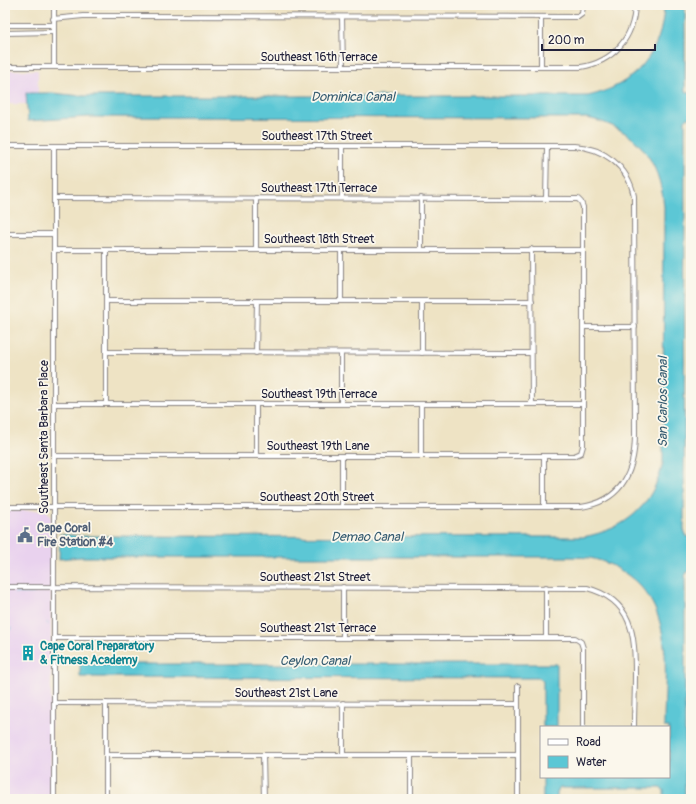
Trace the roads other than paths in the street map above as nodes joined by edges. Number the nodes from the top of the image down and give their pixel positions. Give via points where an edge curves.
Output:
1 (54, 5) edge
2 (583, 5) edge
3 (635, 5) edge
4 (342, 17) junction
5 (540, 17) junction
6 (53, 19) junction
7 (5, 25) edge
8 (53, 25) junction
9 (53, 32) junction
10 (5, 33) edge
11 (5, 67) edge
12 (54, 67) junction
13 (343, 67) junction
14 (540, 67) junction
15 (5, 146) edge
16 (342, 146) junction
17 (54, 147) junction
18 (546, 147) junction
19 (55, 198) junction
20 (256, 198) junction
21 (342, 198) junction
22 (421, 198) junction
23 (546, 198) junction
24 (5, 234) edge
25 (54, 234) junction
26 (256, 249) junction
27 (531, 249) junction
28 (55, 250) junction
29 (106, 250) junction
30 (341, 250) junction
31 (421, 250) junction
32 (583, 250) junction
33 (106, 301) junction
34 (257, 301) junction
35 (341, 301) junction
36 (422, 301) junction
37 (532, 301) junction
38 (583, 327) junction
39 (635, 327) junction
40 (106, 352) junction
41 (532, 352) junction
42 (256, 353) junction
43 (341, 353) junction
44 (422, 353) junction
45 (55, 404) junction
46 (106, 404) junction
47 (256, 404) junction
48 (341, 404) junction
49 (421, 404) junction
50 (532, 404) junction
51 (583, 404) junction
52 (54, 456) junction
53 (256, 456) junction
54 (342, 456) junction
55 (421, 456) junction
56 (544, 456) junction
57 (623, 484) joint
58 (342, 507) junction
59 (544, 507) junction
60 (5, 508) edge
61 (54, 508) junction
62 (5, 587) edge
63 (55, 587) junction
64 (343, 587) junction
65 (546, 587) junction
66 (54, 638) junction
67 (343, 638) junction
68 (546, 638) junction
69 (518, 686) dead end
70 (54, 703) junction
71 (106, 703) junction
72 (343, 703) junction
73 (518, 704) junction
74 (583, 726) edge
75 (634, 726) edge
76 (106, 755) junction
77 (263, 755) junction
78 (343, 755) junction
79 (411, 755) junction
80 (518, 755) junction
81 (54, 799) edge
82 (106, 799) edge
83 (264, 799) edge
84 (411, 799) edge
85 (518, 799) edge

1 - 6 street
2 - 5 street via 582,14 578,17
3 - 14 street, Southeast 16th Terrace via 632,24 624,42 609,56 581,67
4 - 5 street
4 - 6 street via 83,16
4 - 13 street
5 - 14 street
6 - 8 street
7 - 8 street
8 - 9 street
9 - 10 street
9 - 12 street
11 - 12 street, Southeast 16th Terrace
12 - 13 street, Southeast 16th Terrace
13 - 14 street, Southeast 16th Terrace
15 - 17 street, Southeast 17th Street
16 - 17 street, Southeast 17th Street
16 - 18 street, Southeast 17th Street
16 - 21 street
17 - 19 street, Southeast Santa Barbara Place
18 - 23 street
18 - 39 street, Southeast 17th Street via 574,146 593,149 611,158 631,186 634,201
19 - 20 street, Southeast 17th Terrace
19 - 25 street, Southeast Santa Barbara Place
20 - 21 street, Southeast 17th Terrace
20 - 26 street
21 - 22 street, Southeast 17th Terrace
22 - 23 street, Southeast 17th Terrace
22 - 31 street
23 - 32 street, Southeast 17th Terrace via 575,198 581,202
24 - 25 street
25 - 28 street, Southeast Santa Barbara Place
26 - 29 street, Southeast 18th Street
26 - 30 street, Southeast 18th Street
27 - 31 street, Southeast 18th Street
27 - 32 street, Southeast 18th Street
27 - 37 street
28 - 29 street, Southeast 18th Street
28 - 45 street, Southeast Santa Barbara Place
29 - 33 street
30 - 31 street, Southeast 18th Street
30 - 35 street
32 - 38 street
33 - 34 street
33 - 40 street
34 - 35 street
34 - 42 street
35 - 36 street
36 - 37 street
36 - 44 street
37 - 41 street
38 - 39 street
38 - 51 street
39 - 57 street, Southeast 17th Street via 635,448 633,463
40 - 42 street
40 - 46 street
41 - 44 street
41 - 50 street
42 - 43 street
43 - 44 street
43 - 48 street
45 - 46 street, Southeast 19th Terrace
45 - 52 street, Southeast Santa Barbara Place
46 - 47 street, Southeast 19th Terrace
47 - 48 street, Southeast 19th Terrace
47 - 53 street
48 - 49 street, Southeast 19th Terrace
49 - 50 street, Southeast 19th Terrace
49 - 55 street
50 - 51 street, Southeast 19th Terrace
51 - 56 street, Southeast 19th Lane via 581,452 573,456
52 - 53 street, Southeast 19th Lane
52 - 61 street, Southeast Santa Barbara Place
53 - 54 street, Southeast 19th Lane
54 - 55 street, Southeast 19th Lane
54 - 58 street
55 - 56 street, Southeast 19th Lane
56 - 59 street
57 - 59 street, Southeast 20th Street via 606,499 591,505
58 - 59 street, Southeast 20th Street
58 - 61 street, Southeast 20th Street
60 - 61 street, Southeast 20th Street
61 - 63 street, Southeast Santa Barbara Place
62 - 63 street, Southeast 21st Street
63 - 64 street, Southeast 21st Street
63 - 66 street, Southeast Santa Barbara Place
64 - 65 street, Southeast 21st Street
64 - 67 street
65 - 68 street
65 - 75 street, Southeast 21st Street via 587,588 605,595 619,606 631,623 634,639
66 - 67 street, Southeast 21st Terrace
66 - 70 street, Southeast Santa Barbara Place
67 - 68 street, Southeast 21st Terrace
68 - 74 street, Southeast 21st Terrace via 575,638 581,642
69 - 73 street
70 - 71 street, Southeast 21st Lane
70 - 81 street, Southeast Santa Barbara Place
71 - 72 street, Southeast 21st Lane
71 - 76 street
72 - 73 street, Southeast 21st Lane
72 - 78 street
73 - 80 street
76 - 77 street
76 - 82 street
77 - 78 street
77 - 83 street
78 - 79 street
79 - 80 street
79 - 84 street
80 - 85 street

